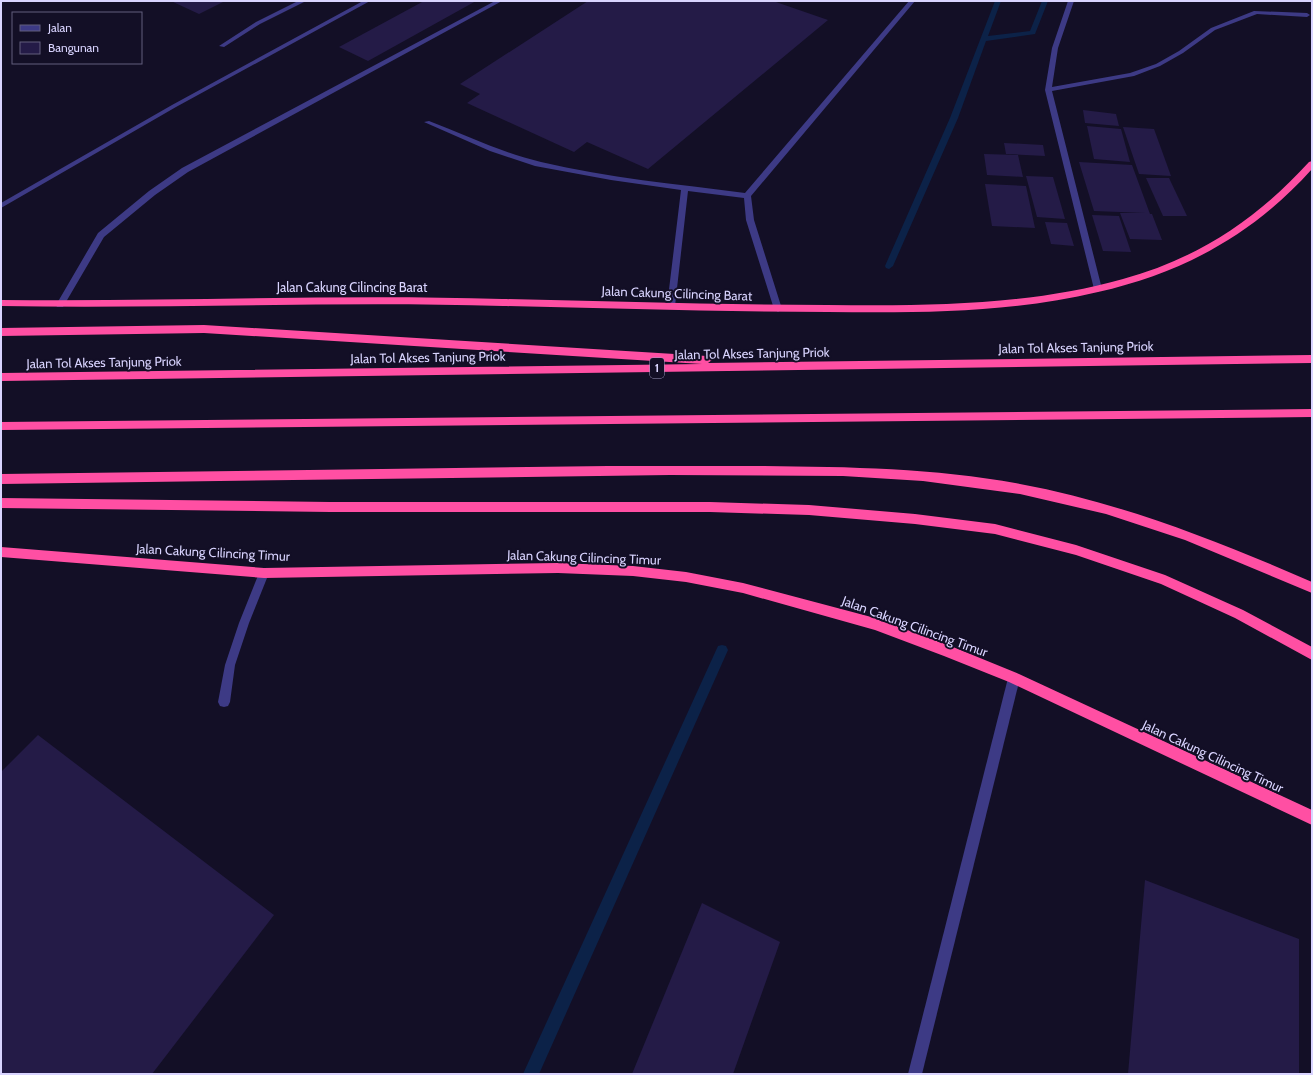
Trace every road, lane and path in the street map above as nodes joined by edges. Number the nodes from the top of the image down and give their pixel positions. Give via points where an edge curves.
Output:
1 (303, 1) edge
2 (367, 1) edge
3 (499, 1) edge
4 (912, 1) edge
5 (1071, 1) edge
6 (1307, 15) dead end
7 (222, 46) dead end
8 (1048, 90) junction
9 (427, 122) dead end
10 (1312, 164) edge
11 (685, 188) junction
12 (747, 196) junction
13 (1, 206) edge
14 (1098, 289) junction
15 (1, 303) edge
16 (60, 305) junction
17 (672, 306) junction
18 (778, 309) junction
19 (1, 332) edge
20 (1312, 352) edge
21 (1312, 359) edge
22 (1152, 360) junction
23 (802, 366) junction
24 (1, 377) edge
25 (1312, 413) edge
26 (1, 426) edge
27 (1, 479) edge
28 (1, 503) edge
29 (1, 552) edge
30 (264, 573) junction
31 (1312, 588) edge
32 (1312, 654) edge
33 (1014, 678) junction
34 (224, 702) dead end
35 (1312, 818) edge
36 (915, 1074) edge

1 - 7 lane via 258,23
2 - 13 lane via 174,106
3 - 16 lane via 185,170 152,193 101,236
4 - 12 lane
5 - 8 lane via 1055,48
6 - 8 lane via 1256,12 1212,29 1181,52 1132,75
8 - 14 lane
9 - 11 lane via 538,164 610,178
10 - 14 highway, Jalan Cakung Cilincing Barat via 1287,193 1254,221 1215,246 1136,279
11 - 12 lane
11 - 17 lane
12 - 18 lane via 750,220
14 - 18 highway, Jalan Cakung Cilincing Barat via 1050,298 992,304 885,309
15 - 16 highway, Jalan Cakung Cilincing Barat
16 - 17 highway, Jalan Cakung Cilincing Barat via 387,299
17 - 18 highway, Jalan Cakung Cilincing Barat
19 - 23 highway via 204,329
20 - 22 highway
21 - 22 highway, Jalan Tol Akses Tanjung Priok / 1
22 - 23 highway, Jalan Tol Akses Tanjung Priok / 1
23 - 24 highway, Jalan Tol Akses Tanjung Priok / 1
25 - 26 highway
27 - 31 highway via 605,471 849,471 917,475 979,482 1050,495 1119,513 1184,534
28 - 32 highway via 322,507 710,507 809,510 915,519 995,530 1113,562 1165,580 1232,610
29 - 30 highway, Jalan Cakung Cilincing Timur
30 - 33 highway, Jalan Cakung Cilincing Timur via 558,568 633,571 686,577 743,588 874,624
30 - 34 lane via 230,666
33 - 35 highway, Jalan Cakung Cilincing Timur
33 - 36 lane

